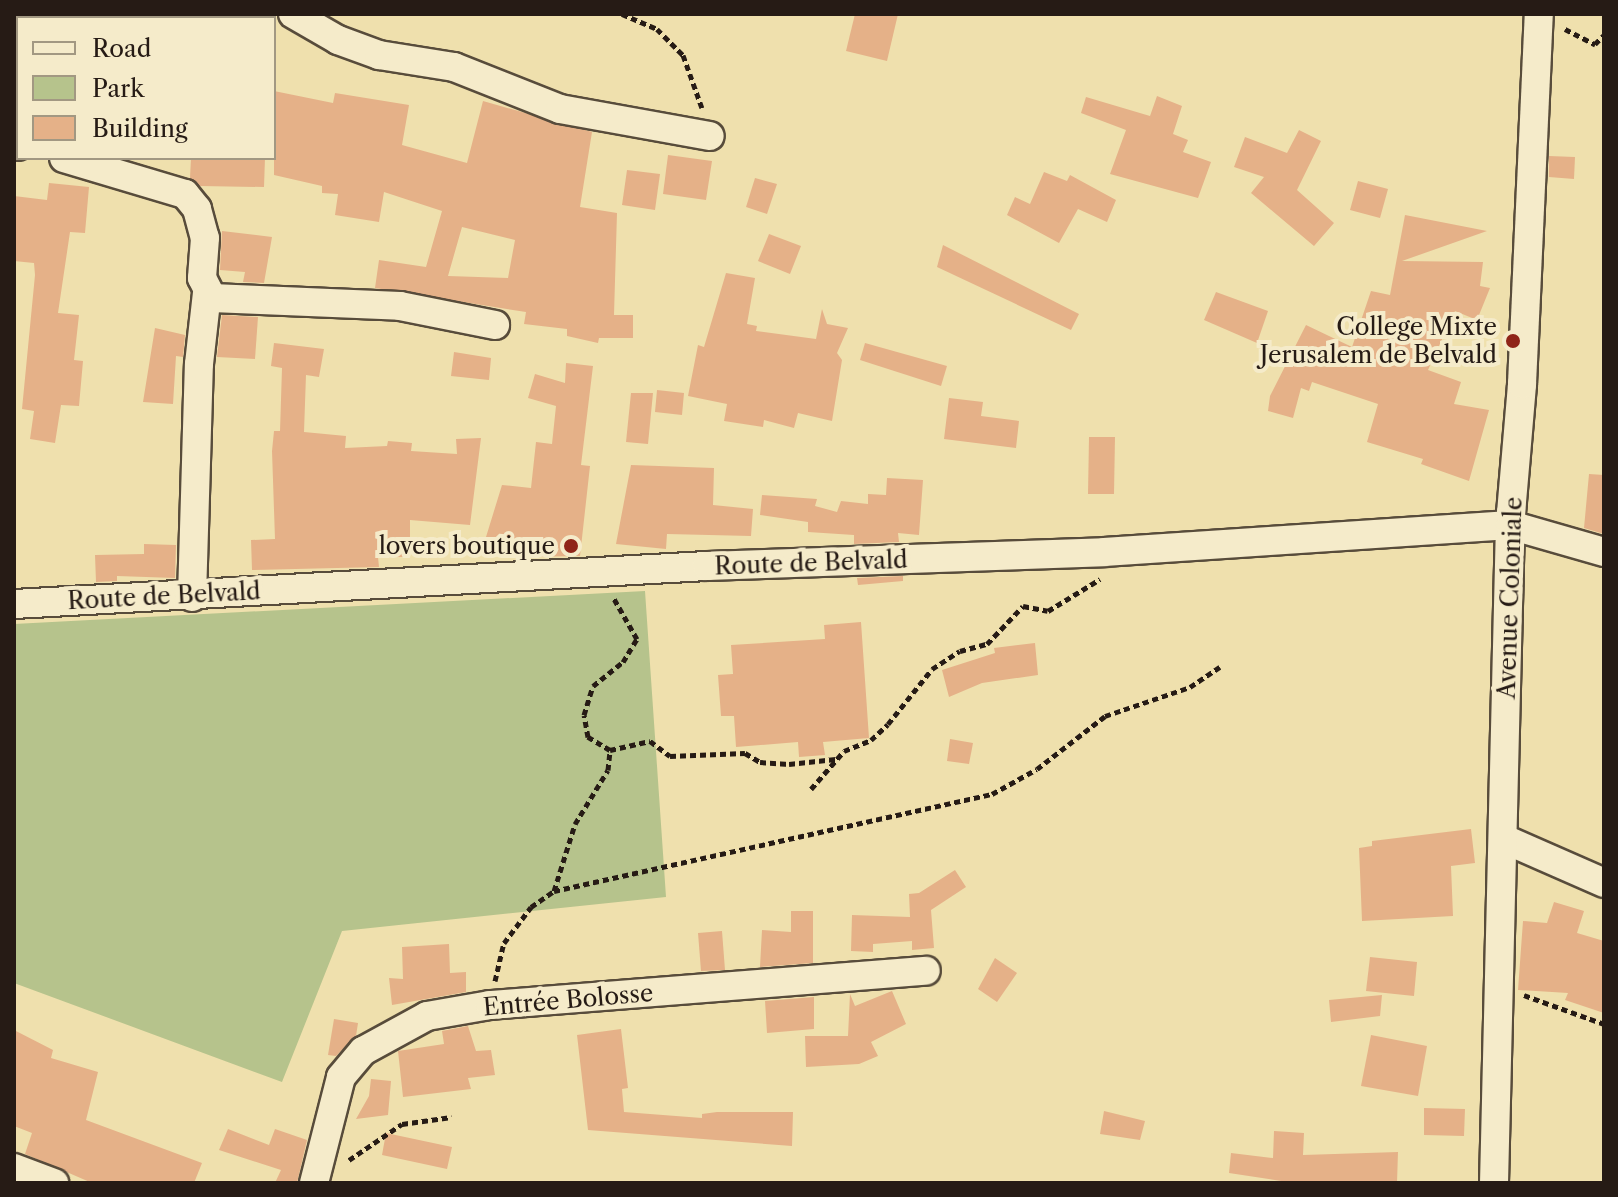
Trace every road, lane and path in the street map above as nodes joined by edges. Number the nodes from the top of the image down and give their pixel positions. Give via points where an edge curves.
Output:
1 (293, 14) edge
2 (622, 14) edge
3 (1539, 16) edge
4 (1604, 35) edge
5 (710, 136) joint
6 (71, 160) edge
7 (207, 293) junction
8 (495, 325) dead end
9 (1510, 525) junction
10 (1104, 552) junction
11 (1604, 552) edge
12 (597, 572) junction
13 (192, 597) junction
14 (14, 604) edge
15 (1220, 667) dead end
16 (610, 750) junction
17 (837, 759) junction
18 (811, 789) dead end
19 (1504, 839) junction
20 (1604, 883) edge
21 (554, 891) junction
22 (926, 971) dead end
23 (1500, 987) junction
24 (490, 1005) junction
25 (1604, 1024) edge
26 (452, 1117) dead end
27 (14, 1168) edge
28 (316, 1173) edge
29 (54, 1183) edge
30 (1494, 1183) edge

1 - 5 street via 338,40 379,55 454,67 560,109
2 - 5 path via 657,29 683,55
3 - 4 path via 1595,44
3 - 9 street, Avenue Coloniale
6 - 7 street via 185,194 197,209 205,238
7 - 8 street via 229,301 400,306
7 - 13 street via 199,364
9 - 10 street, Route de Belvald
9 - 11 street, Route de Belvald
9 - 19 street, Avenue Coloniale
10 - 12 street, Route de Belvald
10 - 17 path via 1103,577 1048,611 1023,606 987,644 960,651 932,669 871,740
12 - 13 street, Route de Belvald
12 - 16 path via 637,639 623,662 593,686 584,715 588,737
13 - 14 street, Route de Belvald
15 - 21 path via 1190,687 1105,716 1037,769 992,794
16 - 17 path via 650,741 670,756 745,753 760,762 789,764
16 - 21 path via 608,770 575,824
17 - 18 path
19 - 20 street
19 - 23 street, Avenue Coloniale
21 - 24 path via 531,907 504,943
22 - 24 street, Entrée Bolosse
23 - 25 path
23 - 30 street, Avenue Coloniale
24 - 28 street, Entrée Bolosse via 427,1016 363,1051 341,1077
26 - 28 path via 402,1124 346,1163
27 - 29 street

